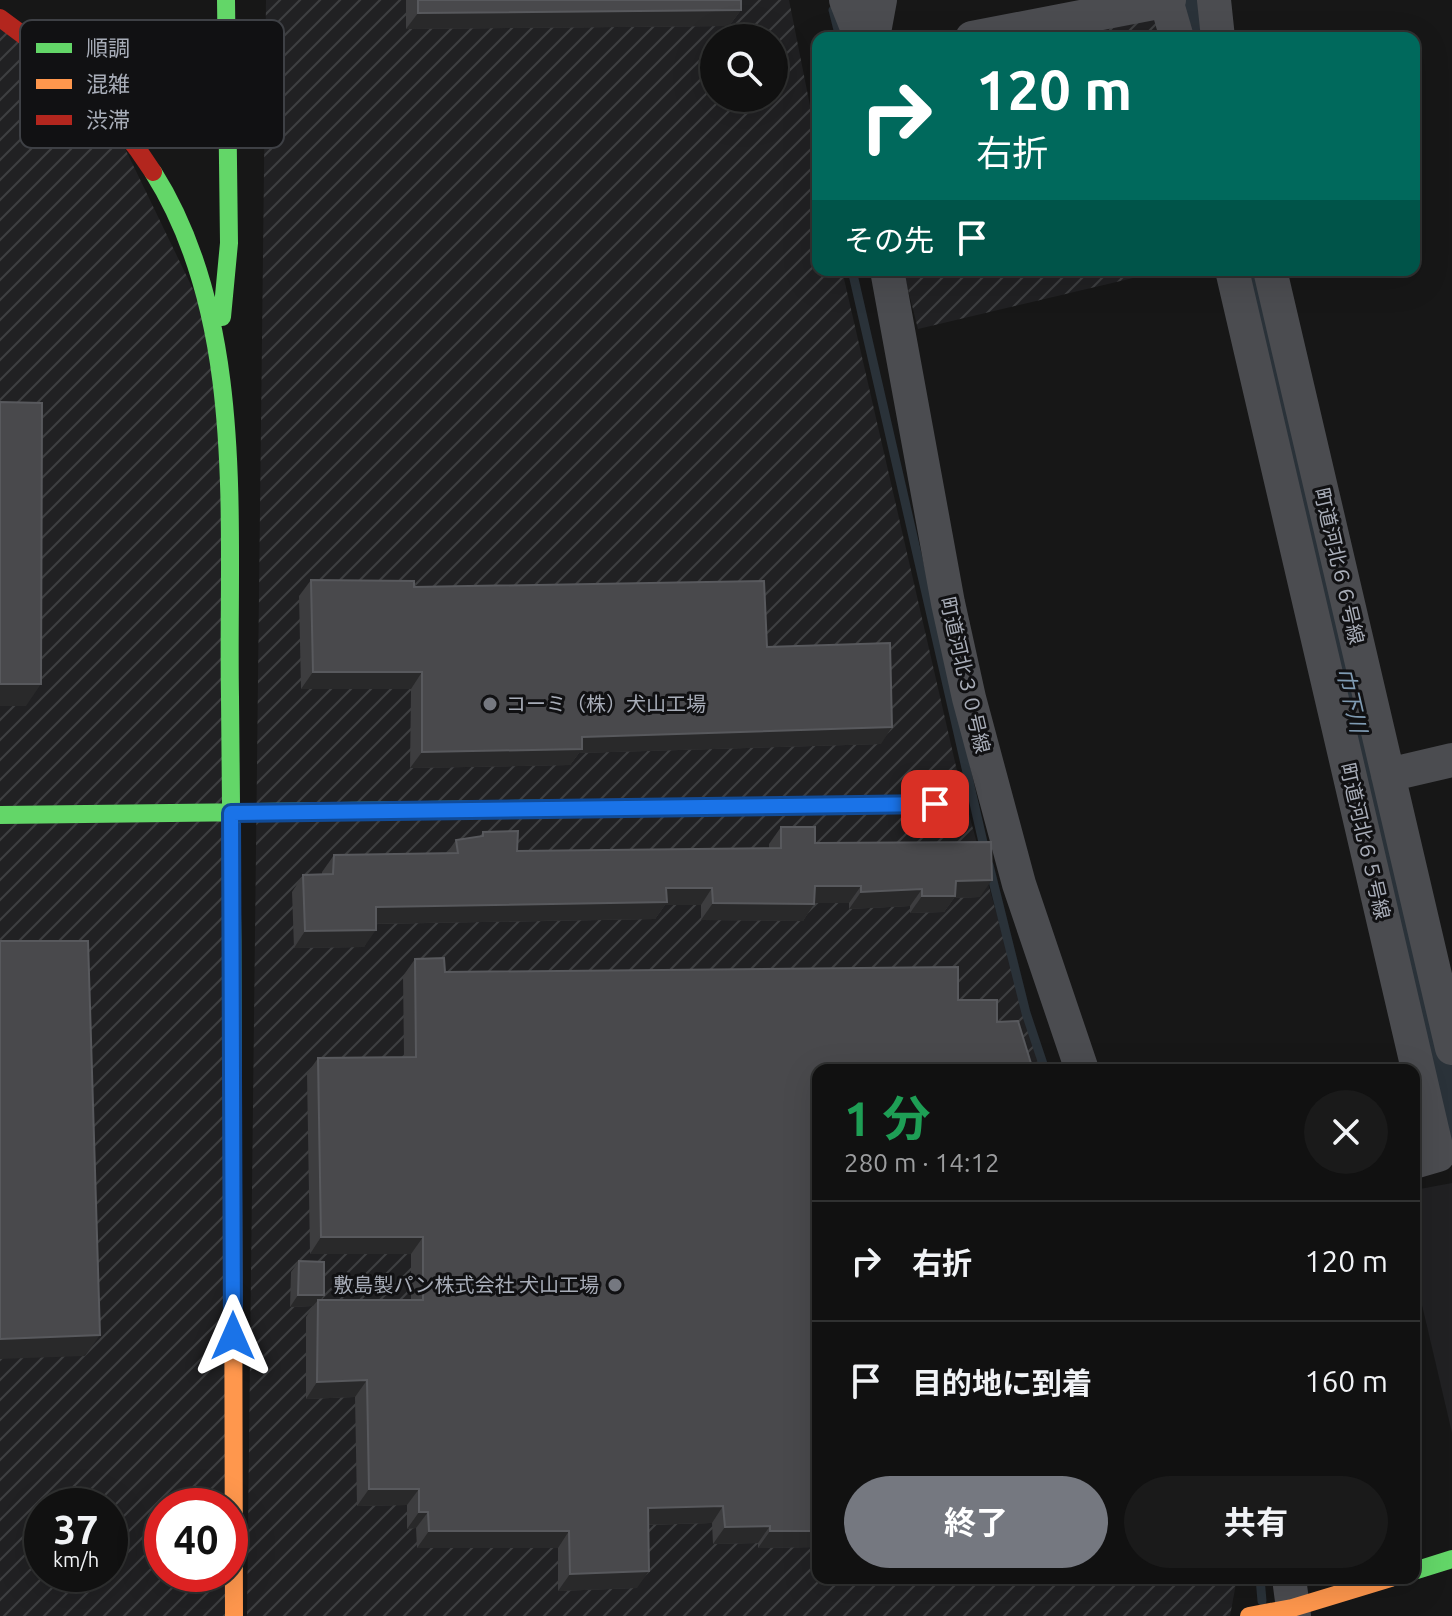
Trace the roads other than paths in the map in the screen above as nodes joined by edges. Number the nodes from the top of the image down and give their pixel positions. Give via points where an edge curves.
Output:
1 (226, 0) edge
2 (846, 0) edge
3 (880, 0) edge
4 (1168, 0) edge
5 (1214, 0) edge
6 (1025, 14) edge
7 (0, 18) edge
8 (226, 20) edge
9 (859, 32) edge
10 (874, 32) edge
11 (985, 32) edge
12 (1176, 32) edge
13 (1217, 32) edge
14 (20, 34) edge
15 (134, 148) edge
16 (228, 148) edge
17 (888, 276) edge
18 (1233, 276) edge
19 (1271, 276) edge
20 (219, 343) junction
21 (1452, 760) edge
22 (1388, 775) junction
23 (935, 804) dead end
24 (231, 813) junction
25 (0, 815) edge
26 (1452, 1048) edge
27 (1080, 1064) edge
28 (1417, 1064) edge
29 (1420, 1078) edge
30 (1420, 1160) edge
31 (1452, 1174) edge
32 (1420, 1182) edge
33 (1452, 1559) edge
34 (1420, 1569) edge
35 (1365, 1584) edge
36 (1292, 1601) edge
37 (1255, 1615) edge
38 (234, 1616) edge
39 (1249, 1616) edge

1 - 8 street
2 - 9 street
3 - 10 street
4 - 6 street
4 - 12 street
5 - 13 street
6 - 11 street
7 - 14 street
15 - 20 street via 164,191 196,260
16 - 20 street via 229,243
17 - 27 street, 町道河北３０号線 via 969,698 1019,884
18 - 28 street, 町道河北６５号線
19 - 22 street, 町道河北６６号線
20 - 24 street via 226,415
21 - 22 street
22 - 26 street, 町道河北６６号線
23 - 24 street
24 - 25 street
24 - 38 street
29 - 30 street, 町道河北６５号線 via 1438,1155
31 - 32 street
33 - 34 street
35 - 36 street
36 - 37 street
37 - 39 street

